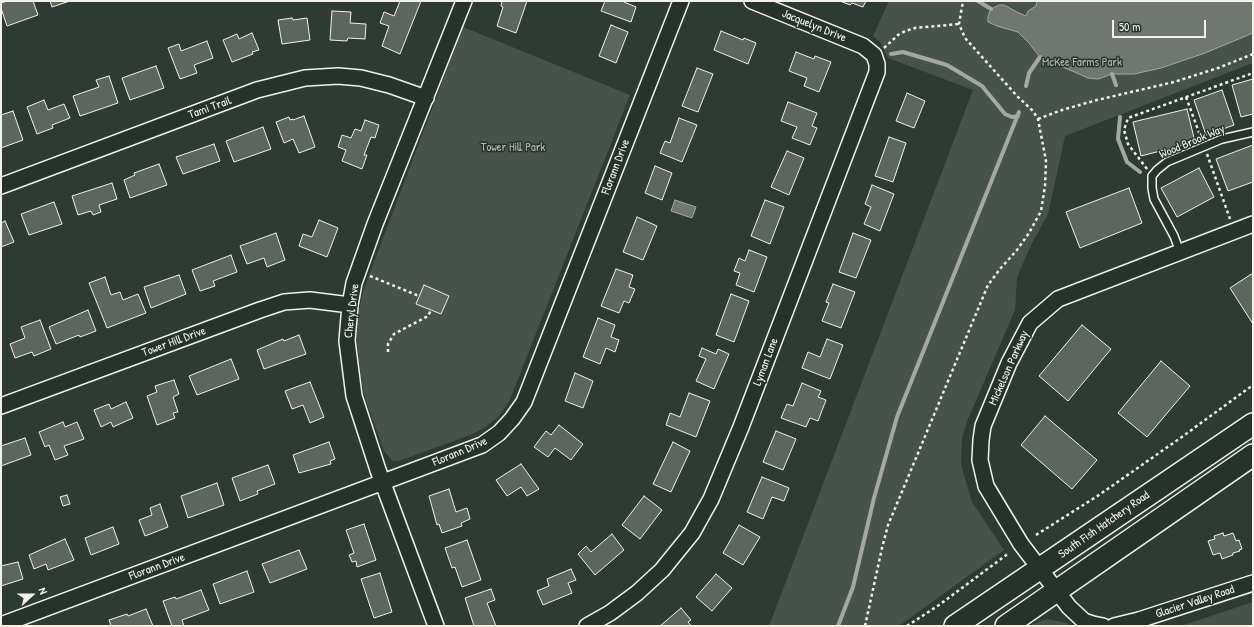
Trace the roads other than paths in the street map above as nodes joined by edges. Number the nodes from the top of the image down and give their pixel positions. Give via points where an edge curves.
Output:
1 (464, 1) edge
2 (681, 1) edge
3 (752, 1) edge
4 (874, 55) joint
5 (426, 98) junction
6 (1253, 132) edge
7 (1, 186) edge
8 (1253, 224) edge
9 (1180, 252) junction
10 (350, 305) junction
11 (1, 406) edge
12 (1253, 424) edge
13 (1253, 454) edge
14 (383, 483) junction
15 (1040, 569) junction
16 (1253, 583) edge
17 (1057, 592) junction
18 (1, 625) edge
19 (436, 626) edge
20 (587, 626) edge
21 (955, 626) edge
22 (1006, 626) edge
23 (1103, 626) edge
24 (1114, 626) edge

1 - 5 street, Cheryl Drive
2 - 14 street, Florann Drive via 524,402 499,433 482,445
3 - 4 street, Jacquelyn Drive via 863,46
4 - 20 street, Lyman Lane via 877,72 712,499 692,533 662,570 637,593
5 - 7 street, Tami Trail via 362,78 305,78 258,90
5 - 10 street, Cheryl Drive via 375,224 354,283
6 - 9 lane, Wood Brook Way via 1222,139 1167,162 1152,176 1154,199
8 - 9 street, Mickelson Parkway
9 - 15 street, Mickelson Parkway via 1058,299 1030,323 1009,363 983,426 980,460 986,486 1021,544
10 - 11 street, Tower Hill Drive via 310,300 284,302
10 - 14 street, Cheryl Drive via 347,341 354,396
12 - 15 main road, South Fish Hatchery Road
13 - 17 main road
14 - 18 street, Florann Drive
14 - 19 street, Cheryl Drive
15 - 17 street
15 - 21 main road, South Fish Hatchery Road
16 - 24 street, Glacier Valley Road
17 - 22 main road
17 - 23 street via 1084,620

